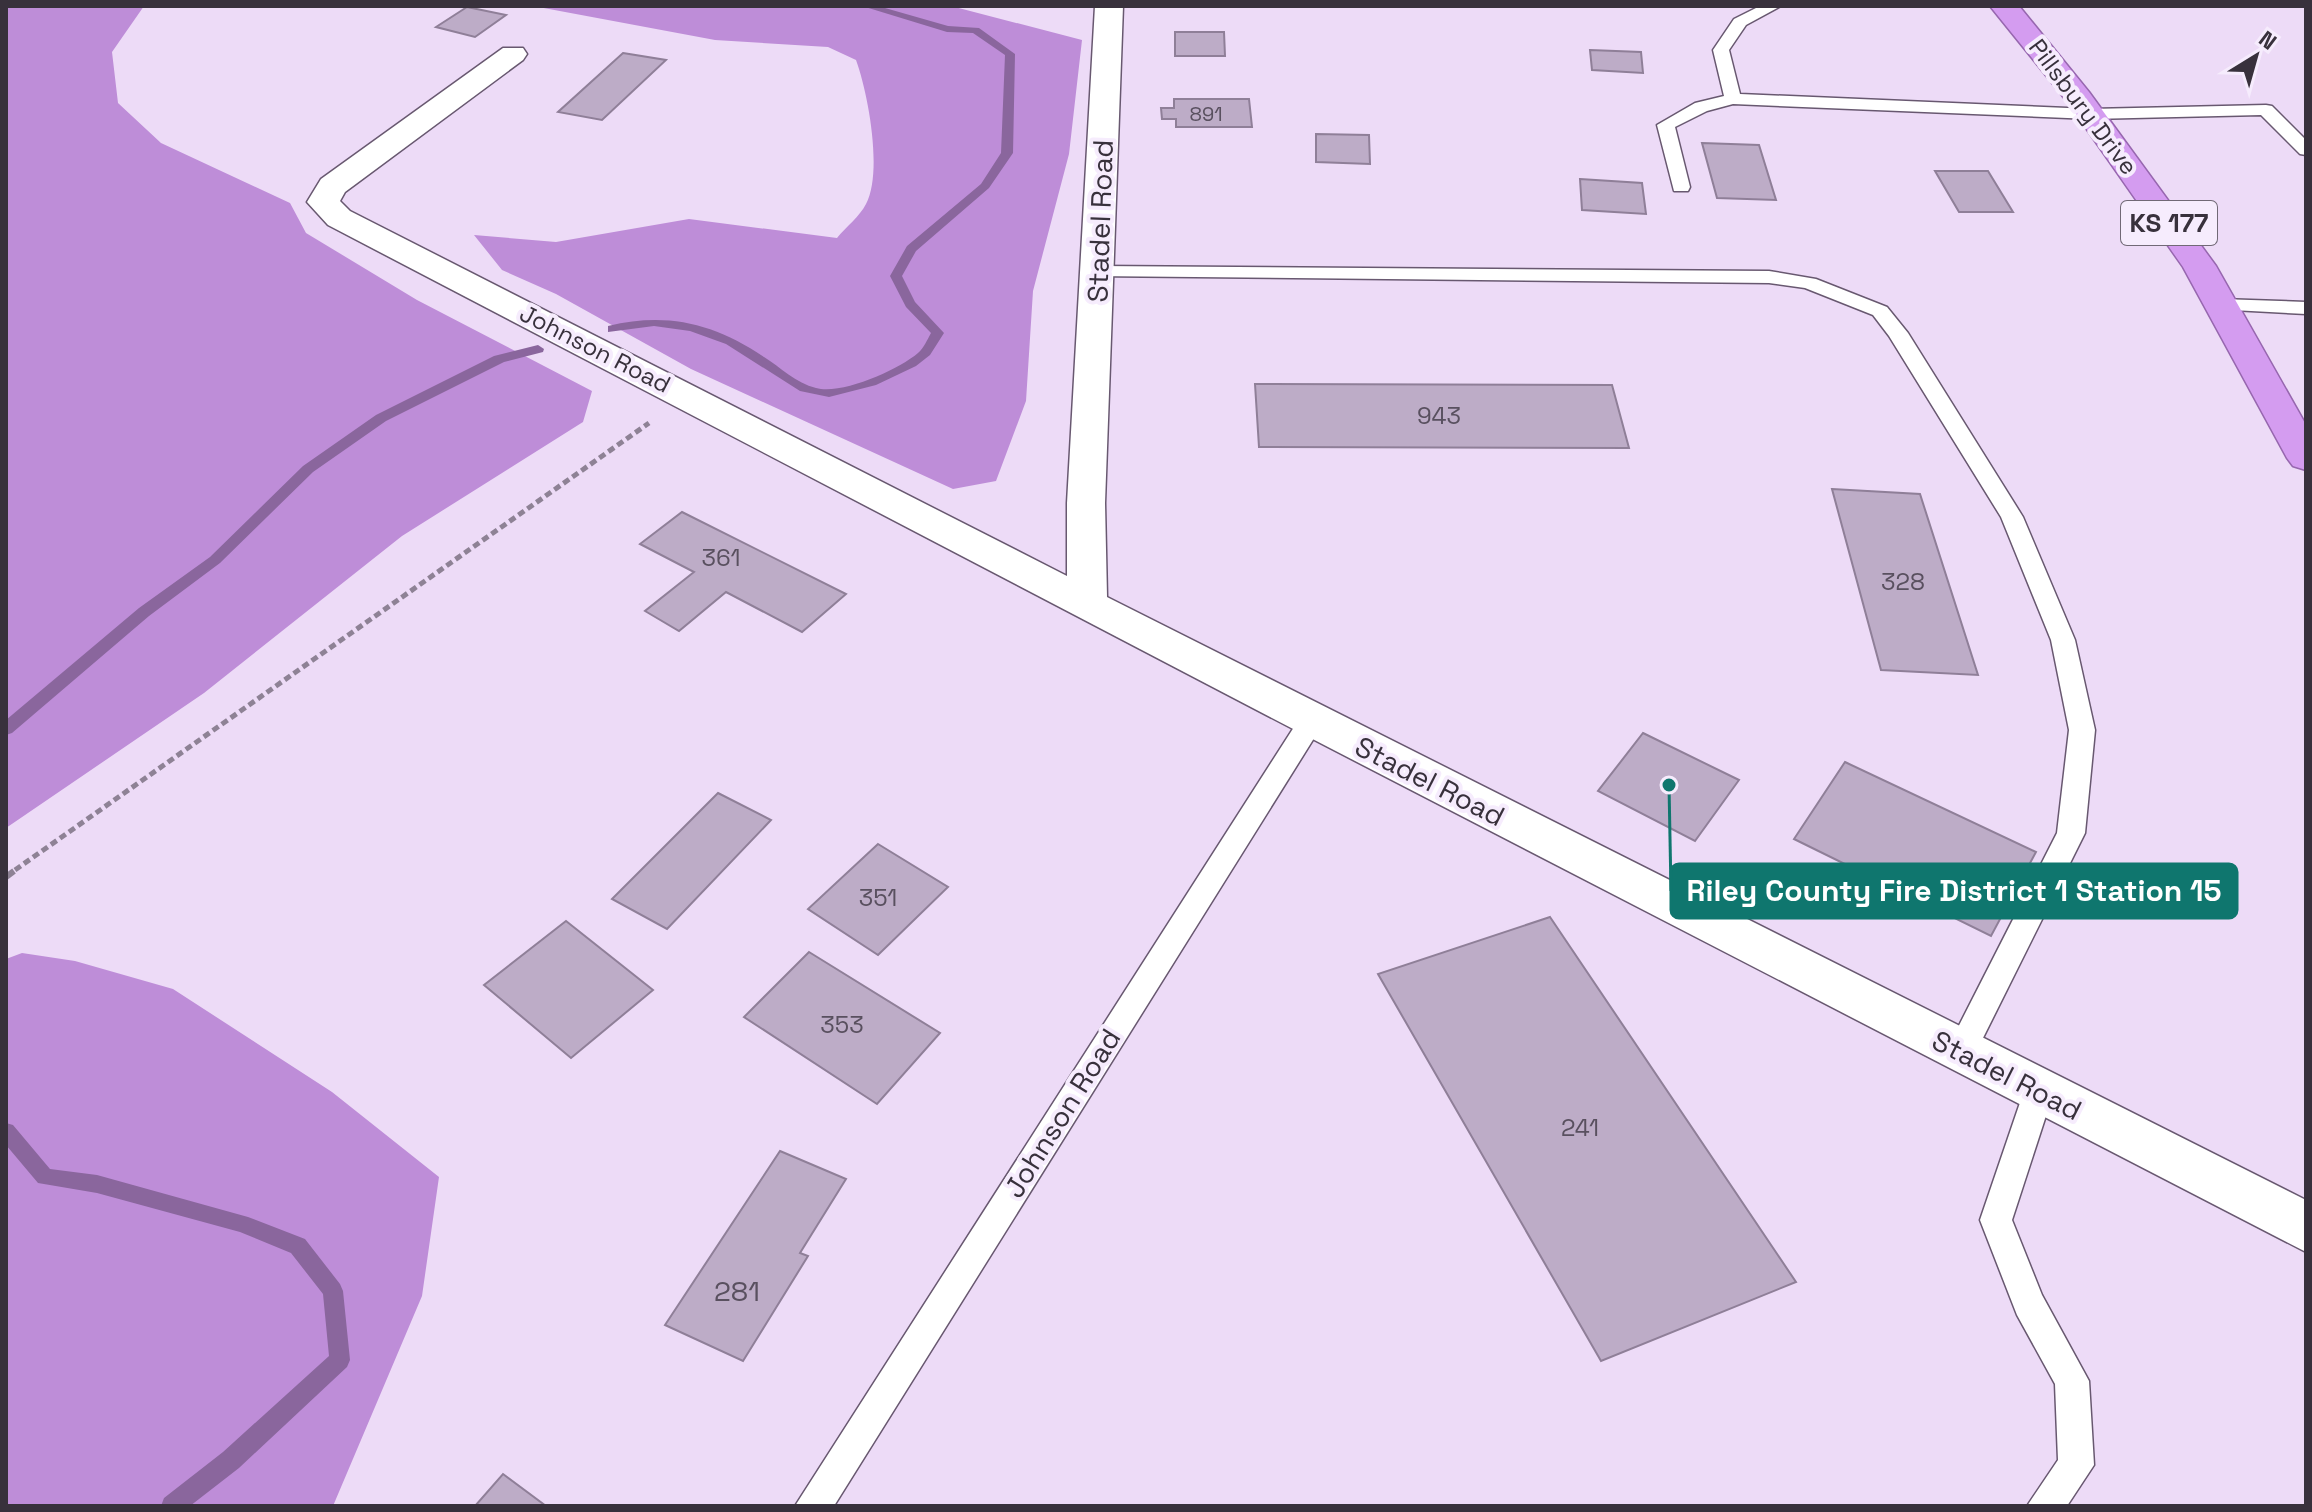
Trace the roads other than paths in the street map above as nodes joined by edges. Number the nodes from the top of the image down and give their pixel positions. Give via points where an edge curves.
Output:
1 (1109, 6) edge
2 (1773, 6) edge
3 (2004, 6) edge
4 (513, 54) dead end
5 (1733, 99) junction
6 (2091, 114) junction
7 (2306, 150) edge
8 (1681, 187) dead end
9 (1098, 272) junction
10 (2221, 305) junction
11 (2306, 308) edge
12 (2306, 458) edge
13 (1087, 601) junction
14 (1312, 720) junction
15 (1961, 1051) junction
16 (2039, 1091) junction
17 (2306, 1227) edge
18 (813, 1506) edge
19 (2045, 1506) edge

1 - 9 street, Stadel Road
2 - 5 lane via 1740,22 1721,50
3 - 6 highway, Pillsbury Drive / KS 177
4 - 13 street, Johnson Road via 332,186 323,202 339,218
5 - 6 lane
5 - 8 lane via 1701,107 1666,125
6 - 7 lane via 2266,110
6 - 10 highway, Pillsbury Drive / KS 177
9 - 13 street, Stadel Road via 1086,503
9 - 15 lane via 1769,277 1809,283 1880,311 2012,517 2063,640 2082,730 2071,833
10 - 11 lane
10 - 12 highway, Pillsbury Drive / KS 177
13 - 14 street, Stadel Road
14 - 15 street, Stadel Road
14 - 18 lane, Johnson Road
15 - 16 street, Stadel Road
16 - 17 street, Stadel Road
16 - 19 lane via 1996,1220 2029,1304 2072,1381 2076,1465

